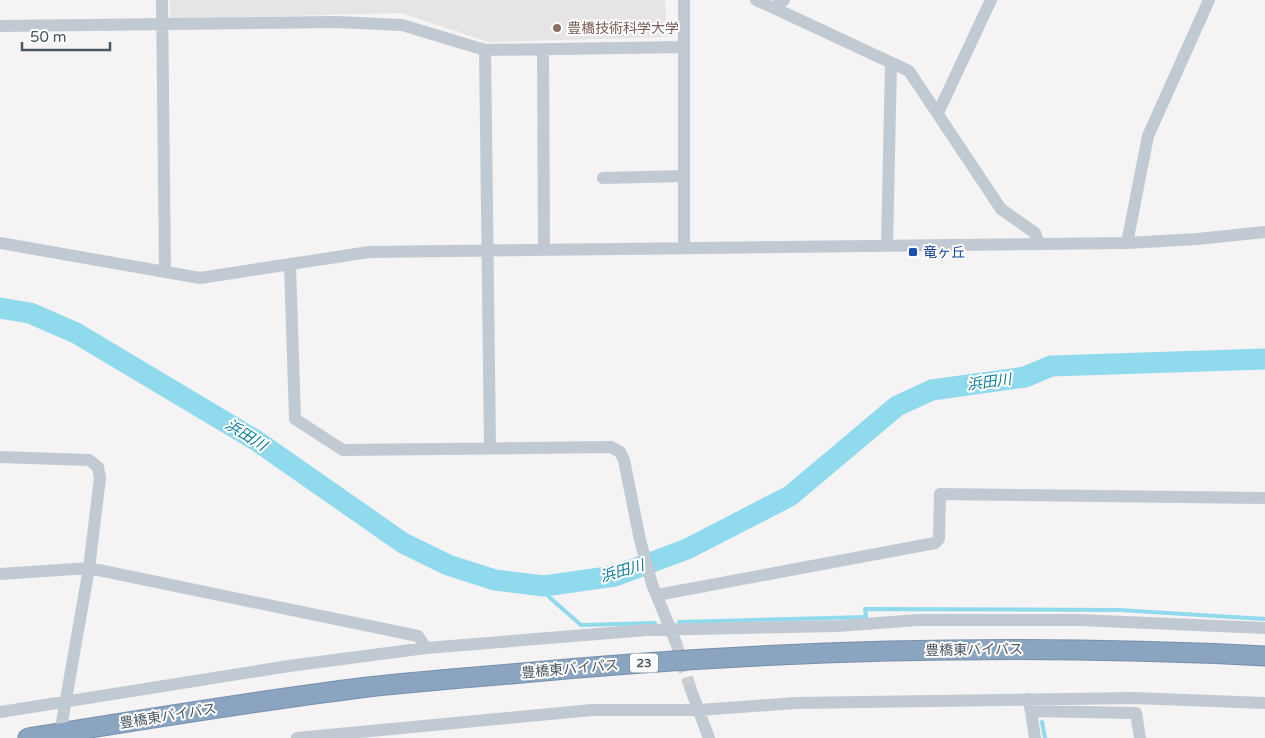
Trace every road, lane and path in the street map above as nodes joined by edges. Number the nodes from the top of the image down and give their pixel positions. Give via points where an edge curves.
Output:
1 (162, 0) edge
2 (684, 0) edge
3 (756, 0) edge
4 (991, 0) edge
5 (1209, 0) edge
6 (779, 4) edge
7 (163, 24) junction
8 (0, 26) edge
9 (684, 47) junction
10 (484, 50) junction
11 (543, 50) junction
12 (891, 63) junction
13 (938, 113) junction
14 (684, 176) junction
15 (603, 178) dead end
16 (1265, 232) edge
17 (0, 243) edge
18 (1039, 244) junction
19 (1127, 244) junction
20 (887, 246) junction
21 (684, 248) junction
22 (544, 250) junction
23 (488, 251) junction
24 (290, 266) junction
25 (165, 272) junction
26 (490, 447) junction
27 (0, 457) edge
28 (1265, 498) edge
29 (89, 568) junction
30 (0, 574) edge
31 (654, 589) junction
32 (1265, 628) edge
33 (671, 629) junction
34 (676, 643) tunnel mouth
35 (426, 648) junction
36 (1265, 656) edge
37 (691, 690) tunnel mouth
38 (65, 702) junction
39 (1265, 703) edge
40 (1029, 705) junction
41 (699, 710) junction
42 (0, 712) edge
43 (62, 722) dead end
44 (28, 738) edge
45 (297, 738) edge
46 (709, 738) edge
47 (1035, 738) edge
48 (1140, 738) edge

1 - 7 street
2 - 9 street
3 - 6 street
4 - 13 street
5 - 19 street via 1148,136
6 - 12 street
7 - 8 street
7 - 10 street via 336,22 402,25
7 - 25 street
9 - 11 street
9 - 14 street
10 - 11 street
10 - 23 street
11 - 22 street
12 - 13 street via 908,71
12 - 20 street
13 - 18 street via 1001,208 1035,233
14 - 15 street
14 - 21 street
16 - 19 street
17 - 25 street
18 - 19 street
18 - 20 street
20 - 21 street
21 - 22 street
22 - 23 street
23 - 24 street via 369,252
23 - 26 street
24 - 25 street via 200,278
24 - 26 street via 295,419 343,450
26 - 31 street via 611,447 620,452
27 - 29 street via 89,460 98,467 100,478
28 - 31 street via 940,494 939,539 935,543
29 - 30 street
29 - 35 street via 418,636
29 - 38 street
31 - 33 street
32 - 33 street via 1079,620 918,620 838,626
33 - 34 street
33 - 35 street
35 - 38 street
36 - 44 highway, 豊橋東バイパス / 23 via 1001,648 814,653 601,665 253,702
37 - 41 street
38 - 42 street
38 - 43 street
39 - 40 street via 1134,698
40 - 41 street via 795,703
40 - 47 street
40 - 48 street via 1136,713
41 - 45 street via 592,710
41 - 46 street

